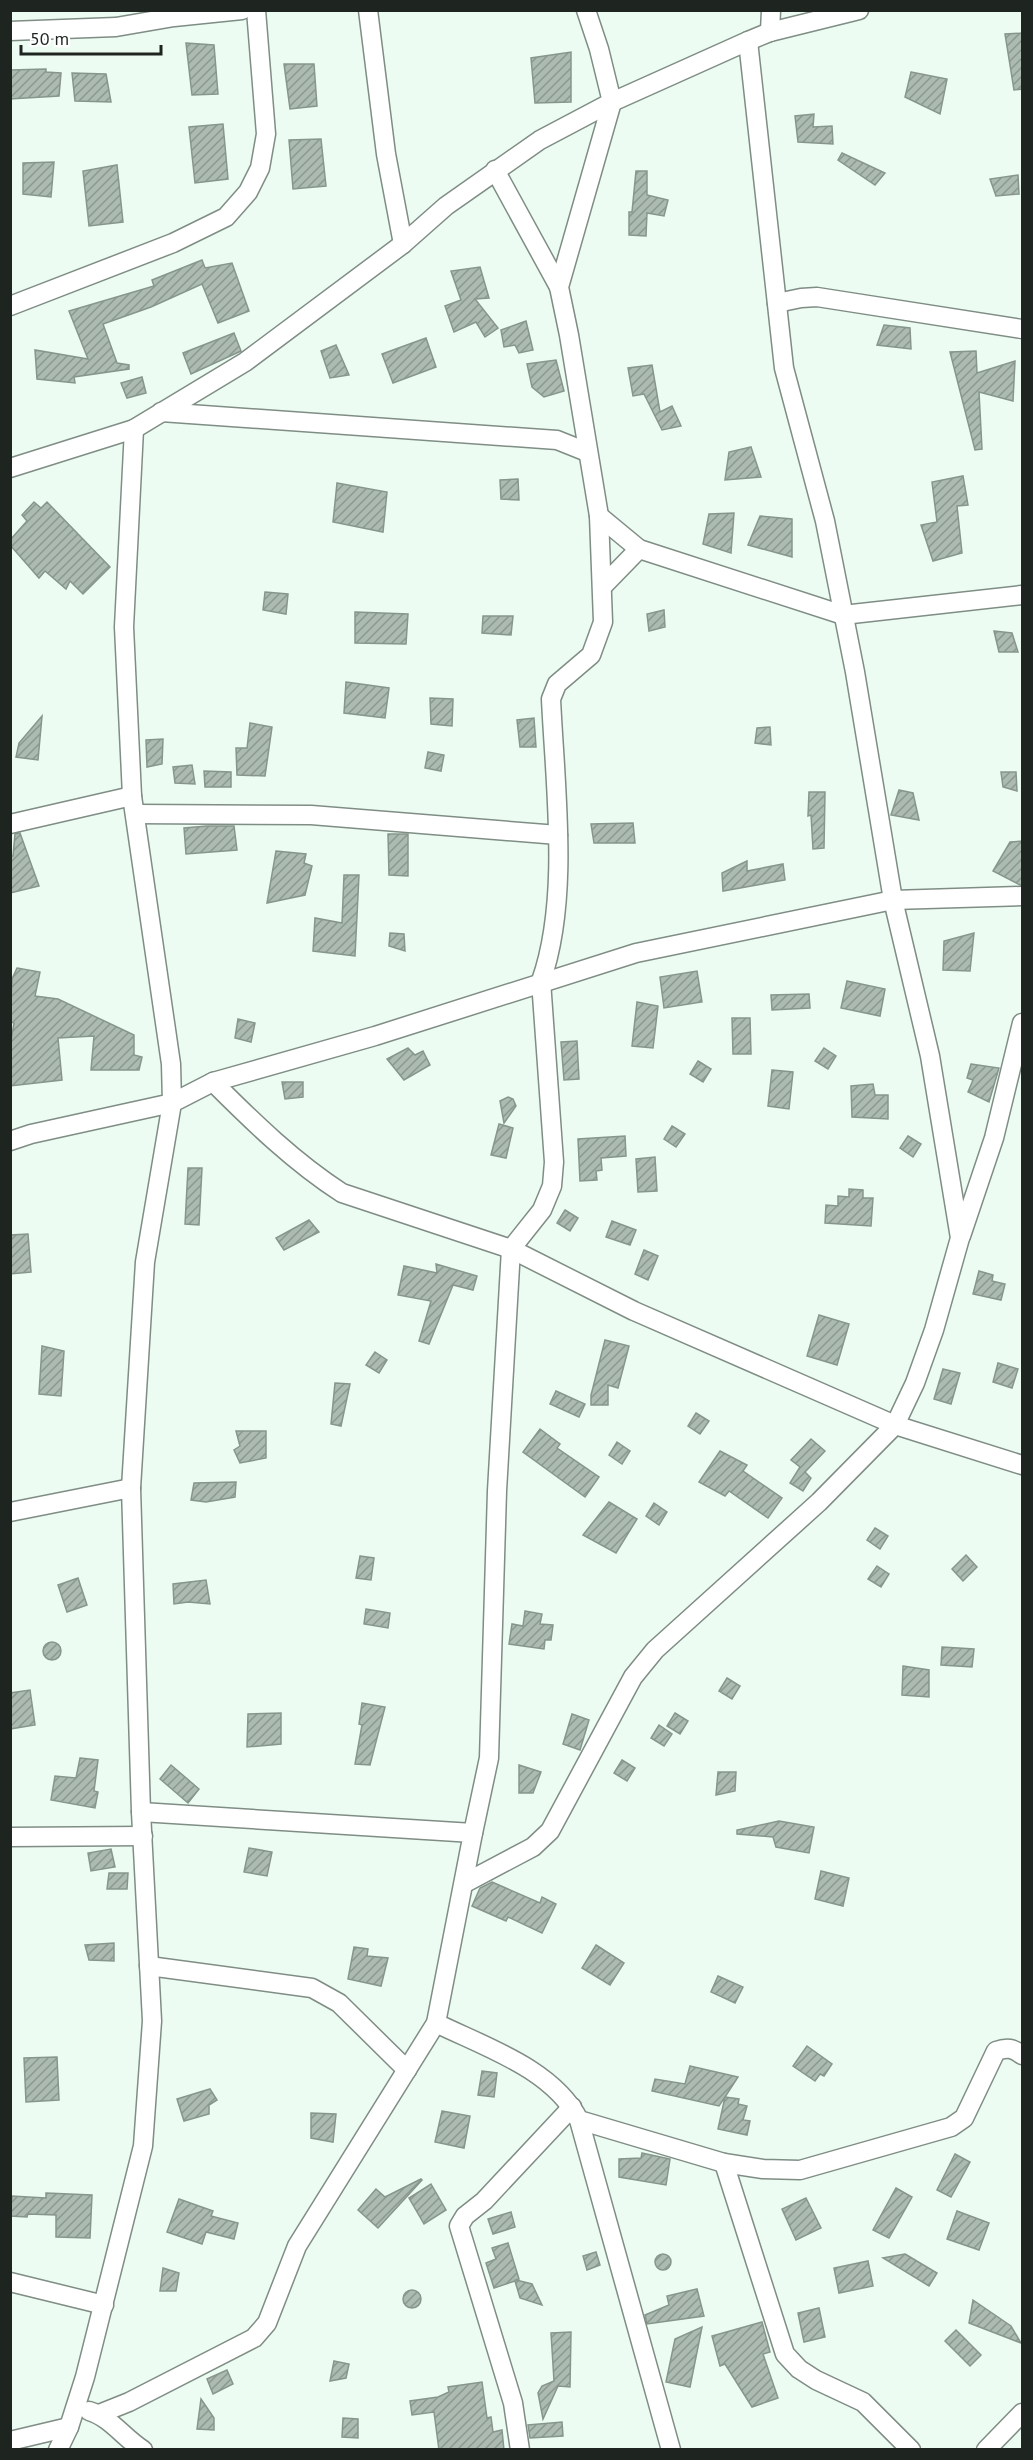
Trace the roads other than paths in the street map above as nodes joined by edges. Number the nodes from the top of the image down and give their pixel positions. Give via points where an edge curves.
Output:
1 (242, 10) edge
2 (256, 10) edge
3 (368, 10) edge
4 (586, 10) edge
5 (771, 10) edge
6 (859, 10) edge
7 (10, 32) edge
8 (770, 33) junction
9 (748, 41) junction
10 (612, 102) junction
11 (495, 170) junction
12 (403, 244) junction
13 (559, 287) junction
14 (777, 303) junction
15 (10, 306) edge
16 (1023, 329) edge
17 (161, 412) junction
18 (134, 429) junction
19 (587, 452) junction
20 (10, 468) edge
21 (599, 516) junction
22 (639, 549) junction
23 (603, 586) junction
24 (1023, 595) edge
25 (843, 615) junction
26 (132, 796) junction
27 (135, 814) junction
28 (10, 824) edge
29 (558, 835) junction
30 (1023, 896) edge
31 (893, 900) junction
32 (541, 981) junction
33 (1023, 1023) edge
34 (213, 1082) junction
35 (172, 1103) junction
36 (10, 1142) edge
37 (960, 1238) junction
38 (511, 1249) junction
39 (895, 1425) junction
40 (1023, 1465) edge
41 (130, 1488) junction
42 (10, 1512) edge
43 (141, 1812) junction
44 (473, 1833) junction
45 (143, 1836) junction
46 (10, 1837) edge
47 (465, 1883) junction
48 (150, 1966) junction
49 (436, 2023) junction
50 (1023, 2055) edge
51 (407, 2070) junction
52 (576, 2114) junction
53 (724, 2163) junction
54 (10, 2282) edge
55 (104, 2304) junction
56 (76, 2407) junction
57 (1023, 2413) edge
58 (99, 2414) junction
59 (69, 2427) junction
60 (10, 2441) edge
61 (58, 2450) edge
62 (143, 2450) edge
63 (520, 2450) edge
64 (671, 2450) edge
65 (911, 2450) edge
66 (986, 2450) edge

1 - 7 street via 116,27
2 - 15 street via 266,134 260,168 248,192 226,217 172,243
3 - 12 street via 386,154
4 - 10 street
5 - 8 street
6 - 8 street
8 - 9 street
9 - 10 street
9 - 14 street
10 - 11 street via 540,140
10 - 13 street
11 - 12 street
11 - 13 street
12 - 17 street via 245,362
13 - 19 street
14 - 16 street via 817,297
14 - 25 street via 784,368 825,521
17 - 18 street
17 - 19 street via 557,440
18 - 20 street
18 - 26 street via 124,627
19 - 21 street
21 - 22 street
21 - 23 street
22 - 23 street
22 - 25 street
23 - 29 street via 603,622 591,655 557,684 551,699
24 - 25 street
25 - 31 street
26 - 27 street
26 - 28 street
27 - 29 street via 311,815
27 - 35 street via 171,1064
29 - 32 street via 555,924 551,954
30 - 31 street
31 - 32 street via 636,952
31 - 37 street via 930,1056
32 - 34 street via 375,1036
32 - 38 street via 554,1162 552,1185 542,1210
33 - 37 street via 994,1138
34 - 35 street
34 - 38 street via 265,1133 342,1193
35 - 36 street
35 - 41 street via 145,1262
37 - 39 street via 934,1330
38 - 39 street via 634,1311
38 - 44 street via 497,1491 489,1758
39 - 40 street
39 - 47 street via 819,1502 655,1650 633,1677 549,1831 533,1847
41 - 42 street
41 - 43 street
43 - 44 street
43 - 45 street
44 - 47 street
45 - 46 street
45 - 48 street
47 - 49 street
48 - 51 street via 312,1989 339,2003
48 - 55 street via 152,2022 143,2146
49 - 51 street
49 - 52 street via 545,2079
50 - 53 street via 1015,2049 996,2052 964,2118 938,2133 800,2170
51 - 58 street via 297,2246 267,2323 254,2338
52 - 53 street
52 - 63 street via 465,2216 459,2226 513,2403
52 - 64 street
53 - 65 street via 785,2354 816,2380 863,2402
54 - 55 street
55 - 56 street
56 - 58 street
56 - 59 street
57 - 66 street
58 - 62 street
59 - 60 street
59 - 61 street

